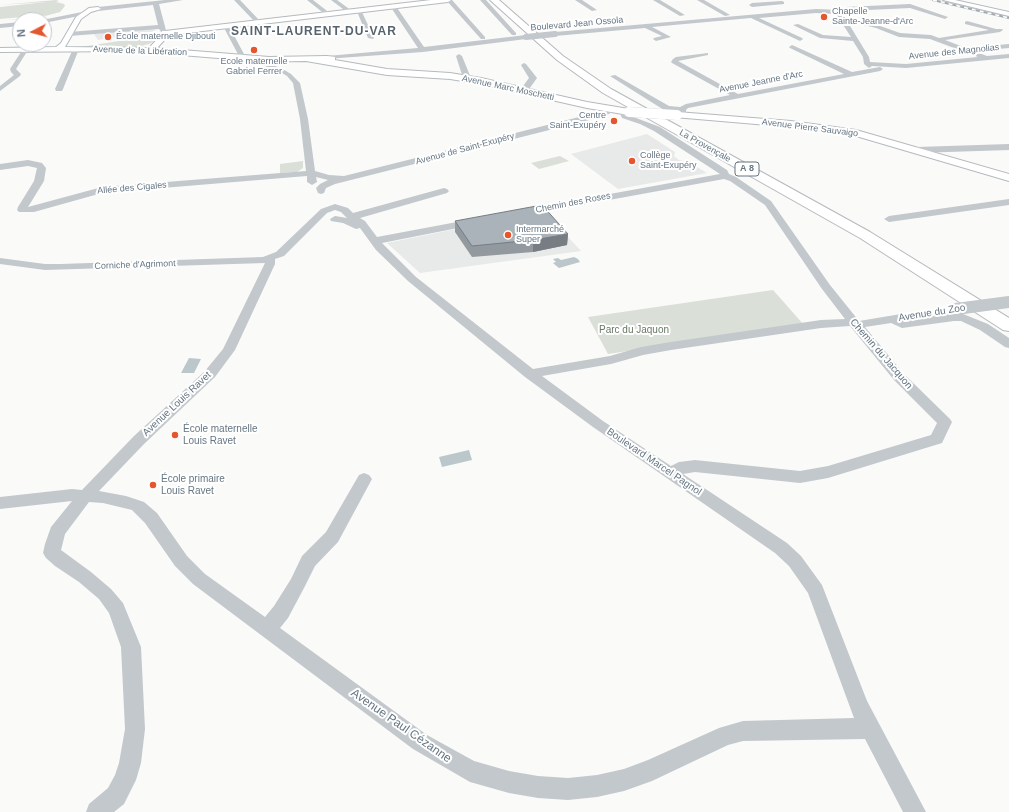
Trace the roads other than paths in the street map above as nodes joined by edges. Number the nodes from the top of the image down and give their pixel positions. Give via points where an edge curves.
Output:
1 (180, 0) edge
2 (237, 0) edge
3 (310, 0) edge
4 (334, 0) edge
5 (448, 0) edge
6 (483, 0) edge
7 (494, 0) edge
8 (504, 0) edge
9 (578, 0) edge
10 (656, 0) edge
11 (700, 0) edge
12 (762, 0) edge
13 (946, 0) edge
14 (164, 2) junction
15 (868, 2) dead end
16 (782, 3) dead end
17 (148, 4) junction
18 (156, 4) junction
19 (769, 4) junction
20 (752, 5) dead end
21 (393, 6) junction
22 (92, 7) edge
23 (358, 10) junction
24 (594, 10) dead end
25 (349, 11) junction
26 (835, 13) junction
27 (848, 13) dead end
28 (328, 14) junction
29 (1009, 14) edge
30 (682, 15) dead end
31 (727, 15) dead end
32 (80, 16) junction
33 (945, 16) dead end
34 (68, 17) joint
35 (753, 17) junction
36 (52, 19) edge
37 (258, 22) junction
38 (968, 23) dead end
39 (12, 25) edge
40 (796, 25) dead end
41 (0, 26) edge
42 (226, 26) junction
43 (647, 27) junction
44 (878, 27) junction
45 (163, 30) junction
46 (69, 34) junction
47 (514, 34) dead end
48 (371, 38) dead end
49 (483, 38) dead end
50 (656, 38) dead end
51 (800, 39) dead end
52 (855, 39) junction
53 (938, 40) junction
54 (1009, 46) edge
55 (792, 47) dead end
56 (52, 49) edge
57 (59, 49) junction
58 (76, 49) junction
59 (0, 50) edge
60 (12, 50) edge
61 (151, 50) junction
62 (423, 50) junction
63 (967, 50) junction
64 (24, 52) edge
65 (706, 54) dead end
66 (459, 56) dead end
67 (1009, 56) edge
68 (866, 57) junction
69 (245, 58) junction
70 (986, 58) junction
71 (329, 60) junction
72 (524, 65) dead end
73 (869, 66) junction
74 (881, 67) junction
75 (850, 74) junction
76 (613, 76) dead end
77 (468, 78) junction
78 (0, 89) edge
79 (59, 89) dead end
80 (524, 90) junction
81 (738, 97) junction
82 (612, 110) junction
83 (626, 111) junction
84 (680, 113) junction
85 (1009, 147) edge
86 (926, 151) junction
87 (0, 167) edge
88 (311, 173) junction
89 (725, 176) junction
90 (1009, 178) edge
91 (345, 179) junction
92 (444, 191) dead end
93 (324, 194) junction
94 (1009, 202) edge
95 (346, 213) junction
96 (518, 214) edge
97 (328, 215) junction
98 (890, 219) dead end
99 (480, 221) edge
100 (375, 241) junction
101 (920, 255) dead end
102 (270, 258) junction
103 (0, 261) edge
104 (983, 293) dead end
105 (1009, 302) edge
106 (1009, 310) edge
107 (892, 319) junction
108 (854, 323) junction
109 (1009, 326) edge
110 (1009, 344) edge
111 (530, 374) junction
112 (673, 474) junction
113 (364, 479) dead end
114 (86, 496) junction
115 (0, 503) edge
116 (267, 629) junction
117 (869, 728) junction
118 (97, 812) edge
119 (915, 812) edge

1 - 14 street
2 - 37 street
3 - 28 street
4 - 25 street
5 - 21 main road
5 - 49 street
6 - 47 street
7 - 109 highway, La Provençale / A 8 via 560,58 607,91 864,235
8 - 101 highway, La Provençale / A 8 via 571,56 620,89 825,200
9 - 24 street
10 - 30 street
11 - 31 street
12 - 19 street
13 - 29 main road
14 - 17 street
14 - 18 street
15 - 26 street, Boulevard Jean Ossola
16 - 19 street
17 - 18 street
17 - 22 street
18 - 45 street
19 - 20 street
21 - 23 main road
21 - 62 street
22 - 32 main road
23 - 25 main road
23 - 48 street
25 - 28 main road
26 - 33 street via 846,9 910,6
26 - 35 street, Boulevard Jean Ossola via 806,12
26 - 44 street
26 - 52 street
27 - 44 street
28 - 37 main road
32 - 34 main road
32 - 46 main road
34 - 36 street
35 - 43 street, Boulevard Jean Ossola
35 - 51 street
37 - 42 main road
38 - 53 street via 1002,31
39 - 41 street
40 - 52 street via 822,37
42 - 45 main road
42 - 69 street
43 - 50 street via 668,37
43 - 62 street, Boulevard Jean Ossola, bridge via 555,34
44 - 53 street via 902,36 922,35
45 - 46 street
45 - 61 main road via 165,36
46 - 57 main road
52 - 68 street
53 - 63 street
54 - 63 street
55 - 75 street
56 - 57 main road, Avenue de la Libération
57 - 58 main road, Avenue de la Libération
58 - 61 main road, Avenue de la Libération
58 - 79 street
59 - 60 main road, Avenue de la Libération
61 - 69 main road, Avenue de la Libération
62 - 71 street, Boulevard Jean Ossola
63 - 70 street
64 - 78 street via 13,69 17,76
65 - 81 street via 676,59 674,62
66 - 77 street
67 - 70 street, Avenue des Magnolias
68 - 73 street
68 - 74 street
69 - 71 main road, Avenue de la Libération
69 - 71 main road, Avenue de la Libération
69 - 88 street via 279,69 289,74 296,83
70 - 74 street, Avenue des Magnolias
71 - 77 main road, Avenue Marc Moschetti via 392,72
72 - 80 street via 533,78
73 - 74 street
73 - 75 street, Avenue Jeanne d'Arc
74 - 75 street, Avenue Jeanne d'Arc via 876,71
75 - 81 street, Avenue Jeanne d'Arc
76 - 84 street
77 - 80 main road, Avenue Marc Moschetti
80 - 82 main road, Avenue Marc Moschetti
81 - 84 street, Avenue Jeanne d'Arc via 690,105
82 - 83 main road, Avenue Marc Moschetti
82 - 91 street, Avenue de Saint-Exupéry
83 - 84 main road, Avenue Pierre Sauvaigo, bridge
83 - 89 street, Chemin du Jacquon via 625,116 657,129 724,172
84 - 86 main road, Avenue Pierre Sauvaigo via 841,130
85 - 86 street
86 - 90 main road, Avenue Pierre Sauvaigo
87 - 88 street, Allée des Cigales via 28,163 42,168 39,181 22,210 34,209 96,191
88 - 91 street
88 - 93 street via 312,183
89 - 96 street, Chemin des Roses
89 - 108 street, Chemin du Jacquon via 760,196 777,215
91 - 93 street, Avenue de Saint-Exupéry via 326,184 321,188
92 - 95 street
93 - 95 street, Boulevard Marcel Pagnol
93 - 97 street
94 - 98 street
95 - 97 street via 342,217
95 - 100 street, Boulevard Marcel Pagnol via 365,228
97 - 100 street, Boulevard Marcel Pagnol via 350,222
97 - 102 street via 307,227 280,254
99 - 100 street
100 - 111 street, Boulevard Marcel Pagnol via 412,279
102 - 103 street, Corniche d'Agrimont via 250,261 60,267
102 - 114 street, Avenue Louis Ravet via 270,264 229,350 210,374 139,440
104 - 106 highway
105 - 107 street, Avenue du Zoo, bridge
107 - 108 street, Avenue du Zoo
107 - 110 street via 902,324 963,318 984,327
108 - 111 street, Avenue du Zoo via 821,324 671,346 611,360
108 - 112 street, Chemin du Jacquon via 900,377 944,422 937,439 835,470 800,477 695,466 680,468
111 - 112 street, Boulevard Marcel Pagnol via 598,424
112 - 117 street, Boulevard Marcel Pagnol via 781,548 807,576 823,605 853,692
113 - 116 street via 332,537 308,561 281,612
114 - 115 street, Avenue Paul Cézanne via 52,496
114 - 116 street, Avenue Paul Cézanne via 126,502 144,511 181,561 199,579
114 - 118 street, Avenue Louis Ravet via 57,532 52,553 105,594 117,609 131,647 134,684 135,729 126,780 116,796
116 - 117 street, Avenue Paul Cézanne via 448,760 470,771 538,787 568,789 624,780 652,770 726,735 743,731
117 - 119 street, Boulevard Marcel Pagnol

